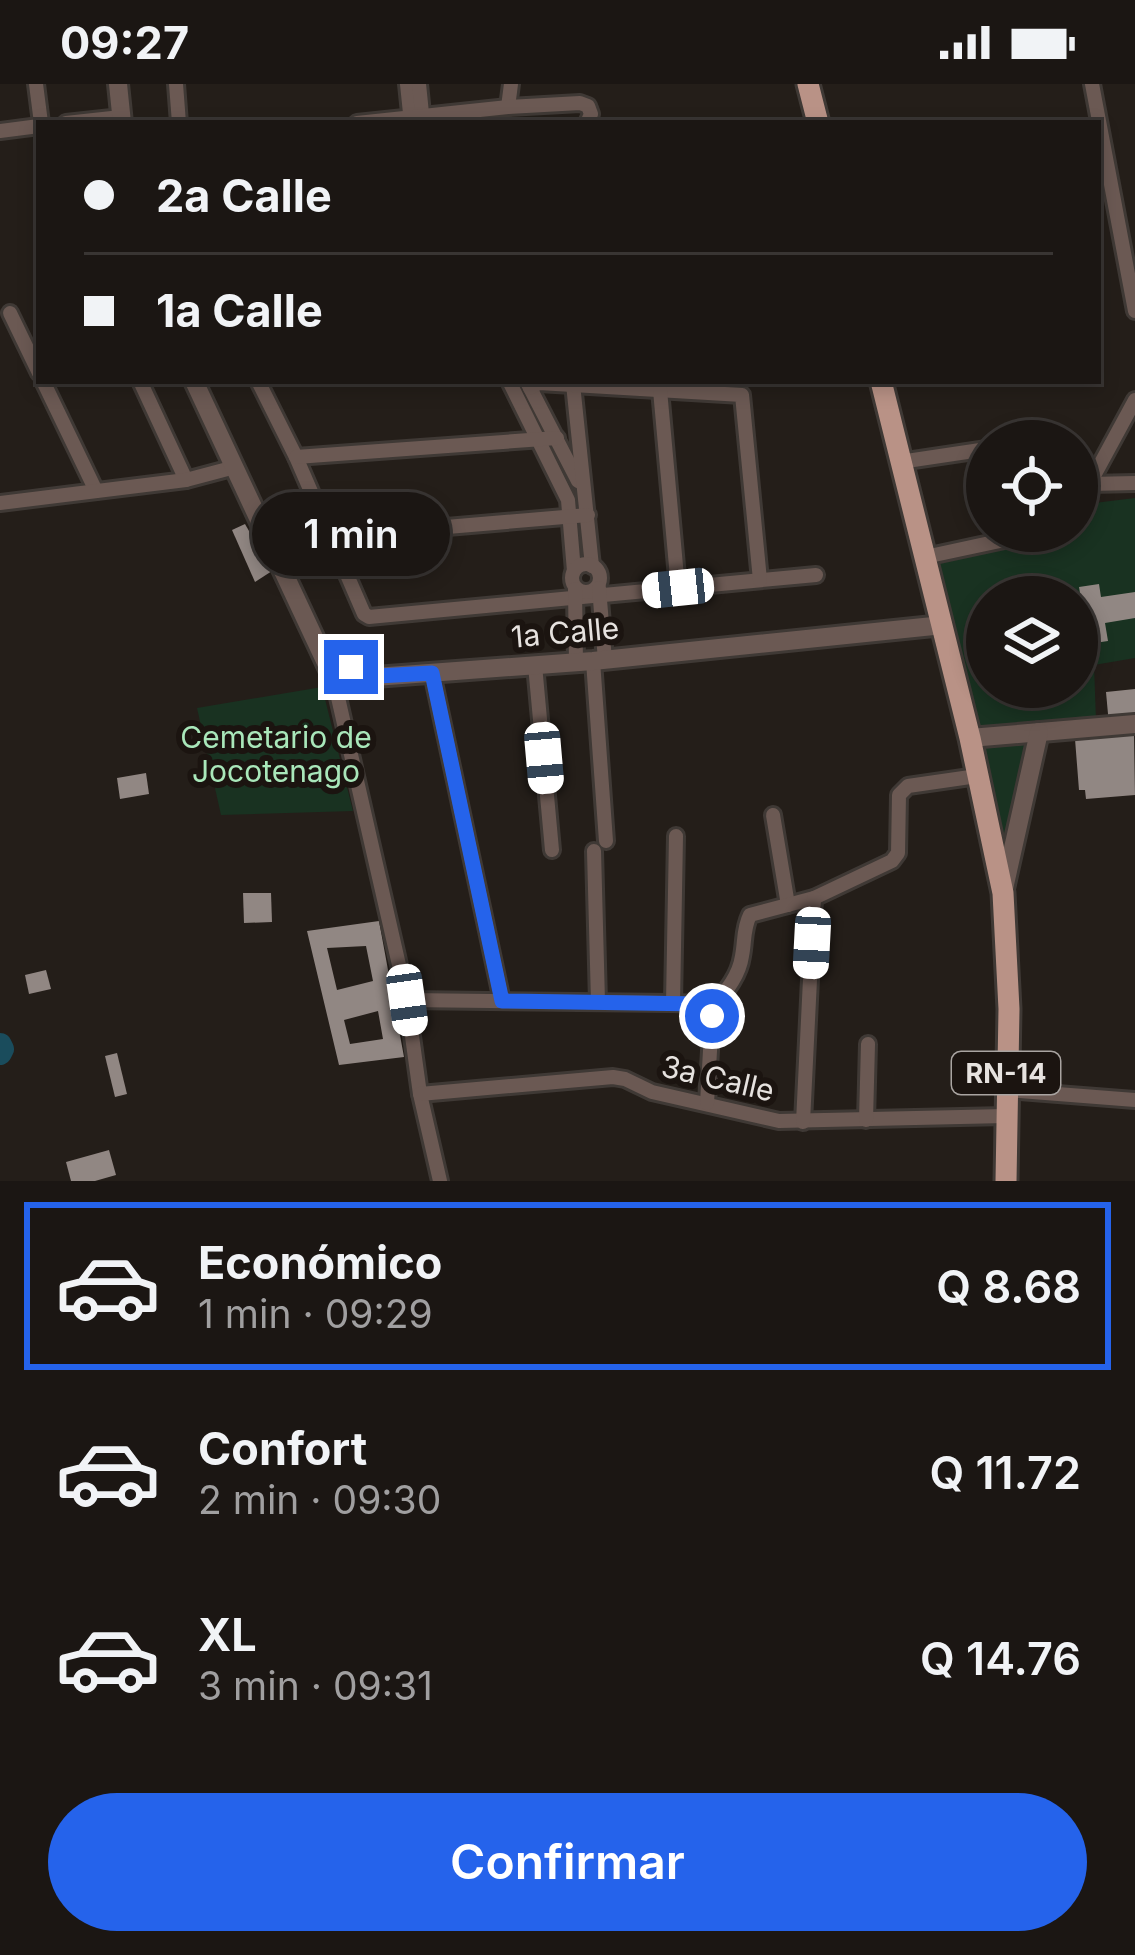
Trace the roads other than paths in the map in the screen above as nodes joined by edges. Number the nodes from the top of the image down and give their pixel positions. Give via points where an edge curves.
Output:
1 (36, 84) edge
2 (118, 84) edge
3 (176, 84) edge
4 (406, 84) edge
5 (419, 84) edge
6 (511, 84) edge
7 (808, 84) edge
8 (1092, 84) edge
9 (508, 107) junction
10 (40, 120) edge
11 (121, 120) edge
12 (179, 120) edge
13 (416, 120) edge
14 (588, 120) edge
15 (817, 120) edge
16 (1099, 120) edge
17 (36, 125) edge
18 (0, 130) edge
19 (1101, 132) edge
20 (1135, 311) edge
21 (10, 313) dead end
22 (36, 367) edge
23 (44, 384) edge
24 (141, 384) edge
25 (195, 384) edge
26 (260, 384) edge
27 (510, 384) edge
28 (533, 384) edge
29 (553, 384) edge
30 (882, 384) edge
31 (573, 385) junction
32 (660, 390) junction
33 (1135, 400) edge
34 (557, 438) junction
35 (537, 439) junction
36 (966, 452) edge
37 (296, 457) junction
38 (900, 462) junction
39 (235, 467) junction
40 (1098, 469) edge
41 (186, 480) junction
42 (1135, 483) edge
43 (1098, 484) edge
44 (96, 491) junction
45 (583, 491) junction
46 (0, 503) edge
47 (588, 514) junction
48 (571, 516) junction
49 (329, 537) junction
50 (966, 548) edge
51 (925, 557) junction
52 (592, 566) junction
53 (816, 575) dead end
54 (760, 580) junction
55 (574, 585) junction
56 (678, 588) junction
57 (599, 589) junction
58 (944, 625) junction
59 (324, 658) junction
60 (592, 661) junction
61 (535, 665) junction
62 (432, 673) junction
63 (378, 676) junction
64 (334, 680) junction
65 (1135, 724) edge
66 (1039, 732) junction
67 (970, 738) junction
68 (977, 776) junction
69 (773, 814) dead end
70 (676, 836) dead end
71 (552, 850) dead end
72 (1004, 893) junction
73 (814, 898) junction
74 (788, 905) junction
75 (407, 1000) junction
76 (502, 1001) junction
77 (598, 1002) junction
78 (674, 1003) junction
79 (709, 1009) junction
80 (868, 1044) dead end
81 (1006, 1090) junction
82 (420, 1094) junction
83 (1135, 1100) edge
84 (707, 1102) junction
85 (1006, 1116) junction
86 (866, 1120) junction
87 (803, 1122) junction
88 (440, 1181) edge
89 (1006, 1181) edge

1 - 10 street
2 - 11 street
3 - 12 street
4 - 13 street
5 - 13 street
6 - 9 street
7 - 15 main road
8 - 16 street
9 - 13 street
9 - 14 street via 580,103
17 - 18 street
19 - 20 street
21 - 22 street
23 - 44 street
24 - 41 street
25 - 39 street
26 - 37 street
27 - 35 street
28 - 34 street
29 - 31 street
30 - 38 main road
31 - 32 street
31 - 45 street
32 - 54 street via 742,394
32 - 56 street
33 - 40 street
34 - 35 street
34 - 45 street
35 - 37 street
35 - 48 street
36 - 38 street
37 - 49 street
38 - 51 main road
39 - 41 street
39 - 59 street
41 - 44 street
42 - 43 street
44 - 46 street
45 - 47 street
47 - 48 street
47 - 52 street
48 - 49 street
48 - 55 street
49 - 55 street via 368,617
50 - 51 street
51 - 58 main road
52 - 55 street via 584,564
52 - 57 street
53 - 54 street
54 - 56 street
55 - 57 street
55 - 60 street
56 - 57 street
57 - 60 street
58 - 60 street, 1a Calle
58 - 67 main road
59 - 63 street
59 - 64 street
60 - 61 street, 1a Calle
60 - 77 street
61 - 62 street, 1a Calle
61 - 71 street
62 - 63 street, 1a Calle
62 - 76 street
63 - 64 street, 1a Calle
64 - 75 street
65 - 66 street
66 - 67 street
66 - 72 street
67 - 68 main road
68 - 72 main road
68 - 73 street via 903,789 892,861
69 - 74 street
70 - 78 street
72 - 81 main road, RN-14
73 - 74 street
73 - 87 street
74 - 79 street via 750,915 742,961
75 - 76 street
75 - 82 street
76 - 77 street
77 - 78 street
78 - 79 street
79 - 84 street
80 - 86 street
81 - 83 street
81 - 85 main road, RN-14
82 - 84 street, 3a Calle via 613,1077
82 - 88 street
84 - 87 street, 3a Calle
85 - 86 street, 3a Calle
85 - 89 main road, RN-14
86 - 87 street, 3a Calle

